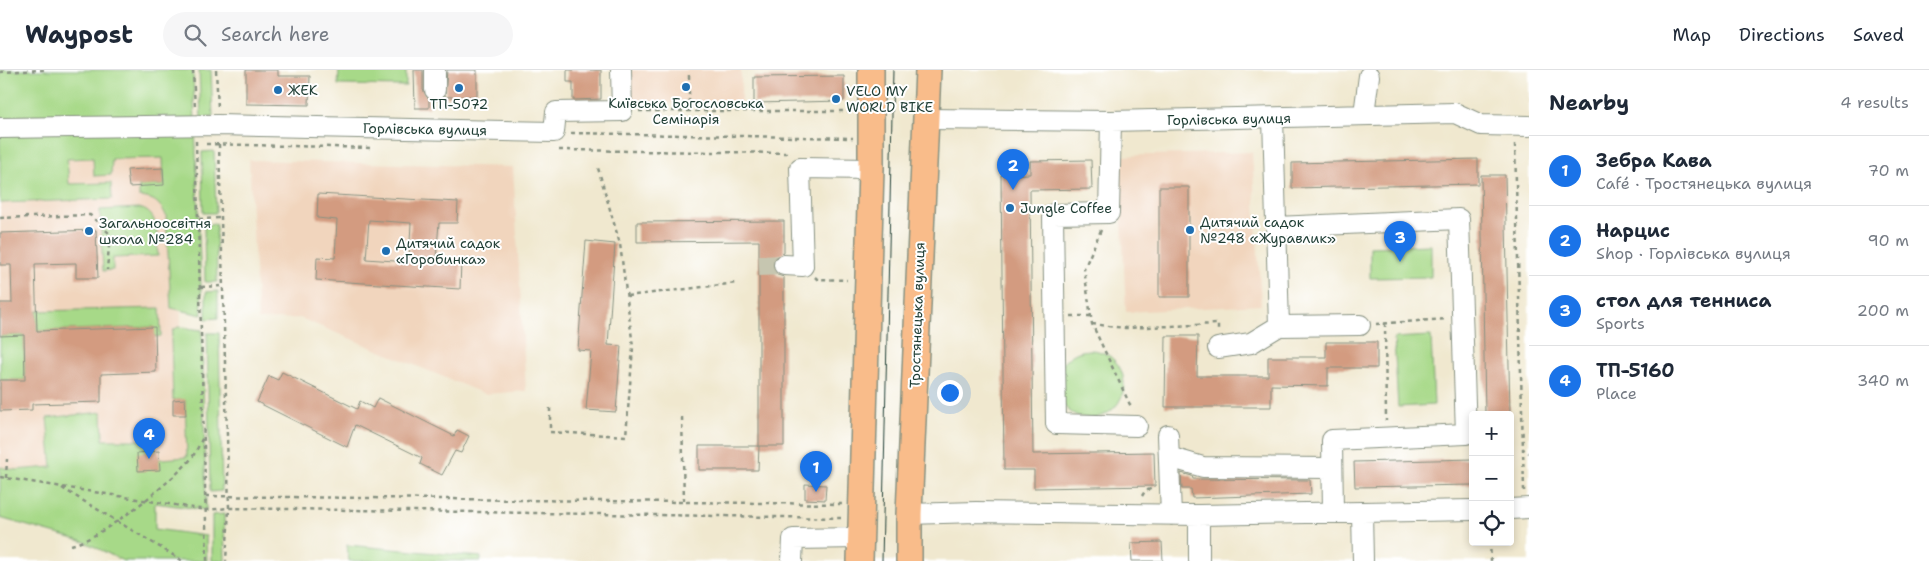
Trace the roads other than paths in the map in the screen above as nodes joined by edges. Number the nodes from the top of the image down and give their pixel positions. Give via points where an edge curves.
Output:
1 (435, 70) edge
2 (621, 70) edge
3 (871, 70) edge
4 (928, 70) edge
5 (1369, 76) dead end
6 (436, 90) dead end
7 (1364, 114) junction
8 (1272, 118) junction
9 (926, 119) junction
10 (1111, 121) junction
11 (1522, 126) edge
12 (0, 128) edge
13 (871, 169) junction
14 (1276, 227) junction
15 (793, 265) road end
16 (1360, 325) road end
17 (1279, 326) junction
18 (1218, 348) road end
19 (1137, 426) road end
20 (1168, 435) dead end
21 (1169, 457) junction
22 (1331, 468) junction
23 (1469, 510) edge
24 (1333, 512) junction
25 (1362, 512) junction
26 (909, 514) junction
27 (1171, 514) junction
28 (1199, 515) junction
29 (860, 550) edge
30 (792, 561) edge
31 (910, 561) edge
32 (1199, 561) edge
33 (1362, 561) edge

1 - 6 street
2 - 12 street, Горлівська вулиця via 622,111 556,112 554,132 218,124
3 - 13 main road
4 - 9 main road, Тростянецька вулиця
5 - 7 street
7 - 8 street, Горлівська вулиця
7 - 11 street, Горлівська вулиця via 1455,113 1481,125
8 - 10 street, Горлівська вулиця
8 - 14 street
9 - 10 street, Горлівська вулиця
9 - 26 main road, Тростянецька вулиця
10 - 19 street via 1109,213 1053,214 1056,424
13 - 15 street via 800,168
13 - 29 main road
14 - 17 street
14 - 22 street via 1459,219 1466,434 1332,440
16 - 17 street
17 - 18 street via 1251,343
20 - 21 street
21 - 22 street via 1202,467
21 - 27 street
22 - 24 street
23 - 25 street
24 - 25 street
24 - 28 street
25 - 33 street
26 - 27 street
26 - 31 main road, Тростянецька вулиця
27 - 28 street
28 - 32 street
29 - 30 street via 793,539

